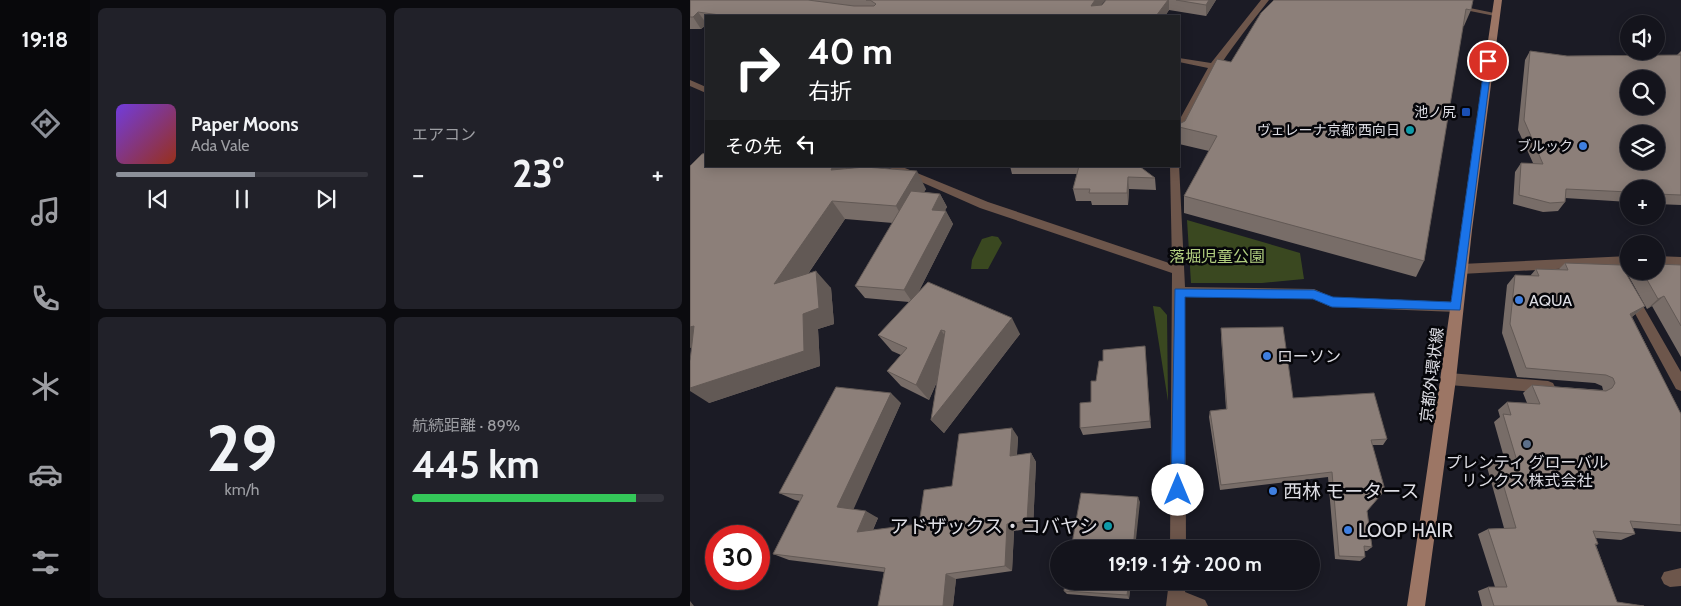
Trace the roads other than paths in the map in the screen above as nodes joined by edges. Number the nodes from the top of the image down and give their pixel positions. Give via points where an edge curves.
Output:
1 (1265, 0) edge
2 (1419, 0) edge
3 (1498, 0) edge
4 (1495, 14) junction
5 (1180, 60) edge
6 (1214, 66) junction
7 (690, 83) edge
8 (705, 90) edge
9 (1180, 134) edge
10 (892, 167) edge
11 (1175, 167) edge
12 (1611, 260) junction
13 (1620, 260) edge
14 (1665, 261) edge
15 (1681, 262) edge
16 (1461, 269) junction
17 (1177, 270) junction
18 (1179, 292) junction
19 (1456, 307) junction
20 (1449, 379) junction
21 (1681, 385) edge
22 (1558, 388) edge
23 (1178, 540) edge
24 (1177, 595) edge
25 (1199, 606) edge
26 (1416, 606) edge

1 - 6 street via 1236,33
2 - 4 street
3 - 4 main road, 京都外環状線
4 - 16 main road, 京都外環状線
5 - 6 street
6 - 9 street
7 - 8 street
10 - 17 street via 984,206
11 - 17 street
12 - 13 street
12 - 16 street
12 - 21 street
14 - 15 street
16 - 19 main road, 京都外環状線
17 - 18 street
18 - 19 street via 1314,294 1332,302
18 - 23 street
19 - 20 main road, 京都外環状線
20 - 22 street
20 - 26 main road, 京都外環状線
24 - 25 street

